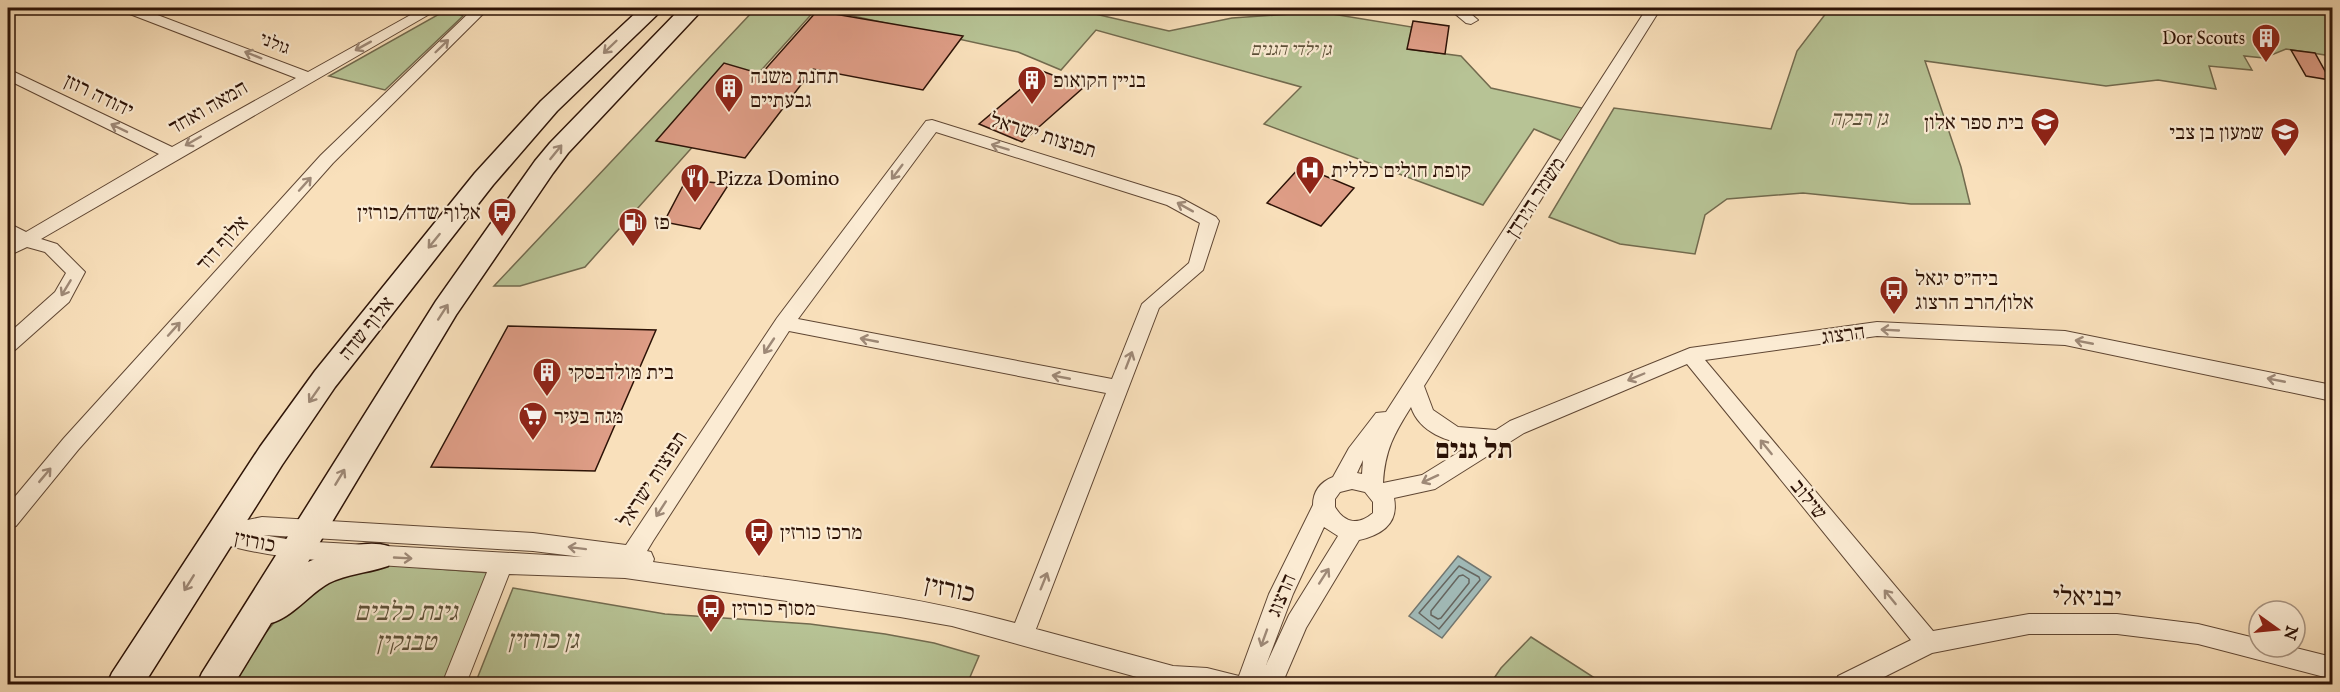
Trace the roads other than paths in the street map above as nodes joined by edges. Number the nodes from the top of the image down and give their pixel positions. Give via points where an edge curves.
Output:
1 (128, 8) edge
2 (433, 8) edge
3 (653, 8) edge
4 (693, 8) edge
5 (1455, 8) edge
6 (1654, 8) edge
7 (475, 9) edge
8 (1471, 20) dead end
9 (8, 74) edge
10 (308, 76) junction
11 (172, 154) junction
12 (8, 229) edge
13 (26, 240) junction
14 (8, 250) edge
15 (784, 323) junction
16 (8, 345) edge
17 (1690, 355) junction
18 (1414, 386) junction
19 (1118, 388) junction
20 (2332, 393) edge
21 (1498, 438) junction
22 (1342, 481) junction
23 (1376, 489) junction
24 (1323, 508) junction
25 (8, 520) edge
26 (1353, 531) junction
27 (221, 534) junction
28 (305, 539) junction
29 (376, 556) junction
30 (628, 562) junction
31 (502, 563) junction
32 (1022, 635) junction
33 (1928, 643) junction
34 (238, 645) junction
35 (2332, 668) edge
36 (1167, 675) junction
37 (125, 684) edge
38 (215, 684) edge
39 (454, 684) edge
40 (1190, 684) edge
41 (1231, 684) edge
42 (1248, 684) edge
43 (1270, 684) edge
44 (1847, 684) edge

10 -> 1 street, גולני
2 -> 10 street, המאה ואחד
3 -> 27 main road, אלוף שדה via 549,106 484,179 325,379
28 -> 4 main road via 446,308 544,167
5 - 8 street
6 - 18 street, משמר הירדן
25 -> 7 street, אלוף דוד via 70,444 327,159
11 -> 9 street, יהודה רוזן
10 -> 11 street, המאה ואחד
11 - 13 street, המאה ואחד
12 - 13 street
13 - 14 street, המאה ואחד
13 -> 16 street via 51,248 76,272 62,297
19 -> 15 street
19 -> 15 street, תפוצות ישראל via 1151,304 1197,266 1210,221 1173,201 932,125
15 -> 30 street, תפוצות ישראל
20 -> 17 street, הרצוג via 2065,338 1877,329
17 -> 21 street, הרצוג
33 -> 17 street, שילוב
18 - 21 street via 1424,415 1454,435
18 - 22 street, משמר הירדן via 1356,454
18 - 23 street, משמר הירדן via 1382,436 1374,460
32 -> 19 street, תפוצות ישראל
21 -> 23 street, הרצוג via 1427,483
22 - 23 street via 1352,480
22 - 24 street via 1327,490
23 - 26 street via 1386,508 1380,523
24 - 26 street via 1334,524
24 -> 42 street, הרצוג via 1275,609
43 -> 26 street, הרצוג via 1297,622
27 - 28 street, כורזין via 253,543
27 -> 37 main road, אלוף שדה
28 - 29 street, כורזין
30 -> 28 street, כורזין via 533,542
28 - 34 main road
29 -> 31 street, כורזין
29 - 34 main road via 335,564 312,575 269,611
30 - 31 street, כורזין
30 - 32 street, כורזין via 715,580 952,616
31 - 39 street
32 - 36 street, כורזין
33 - 35 street, יבניאלי via 2029,624 2117,624 2198,634
33 - 44 street, יבניאלי
34 - 38 main road
36 - 40 street, כורזין
36 - 41 street, כורזין

